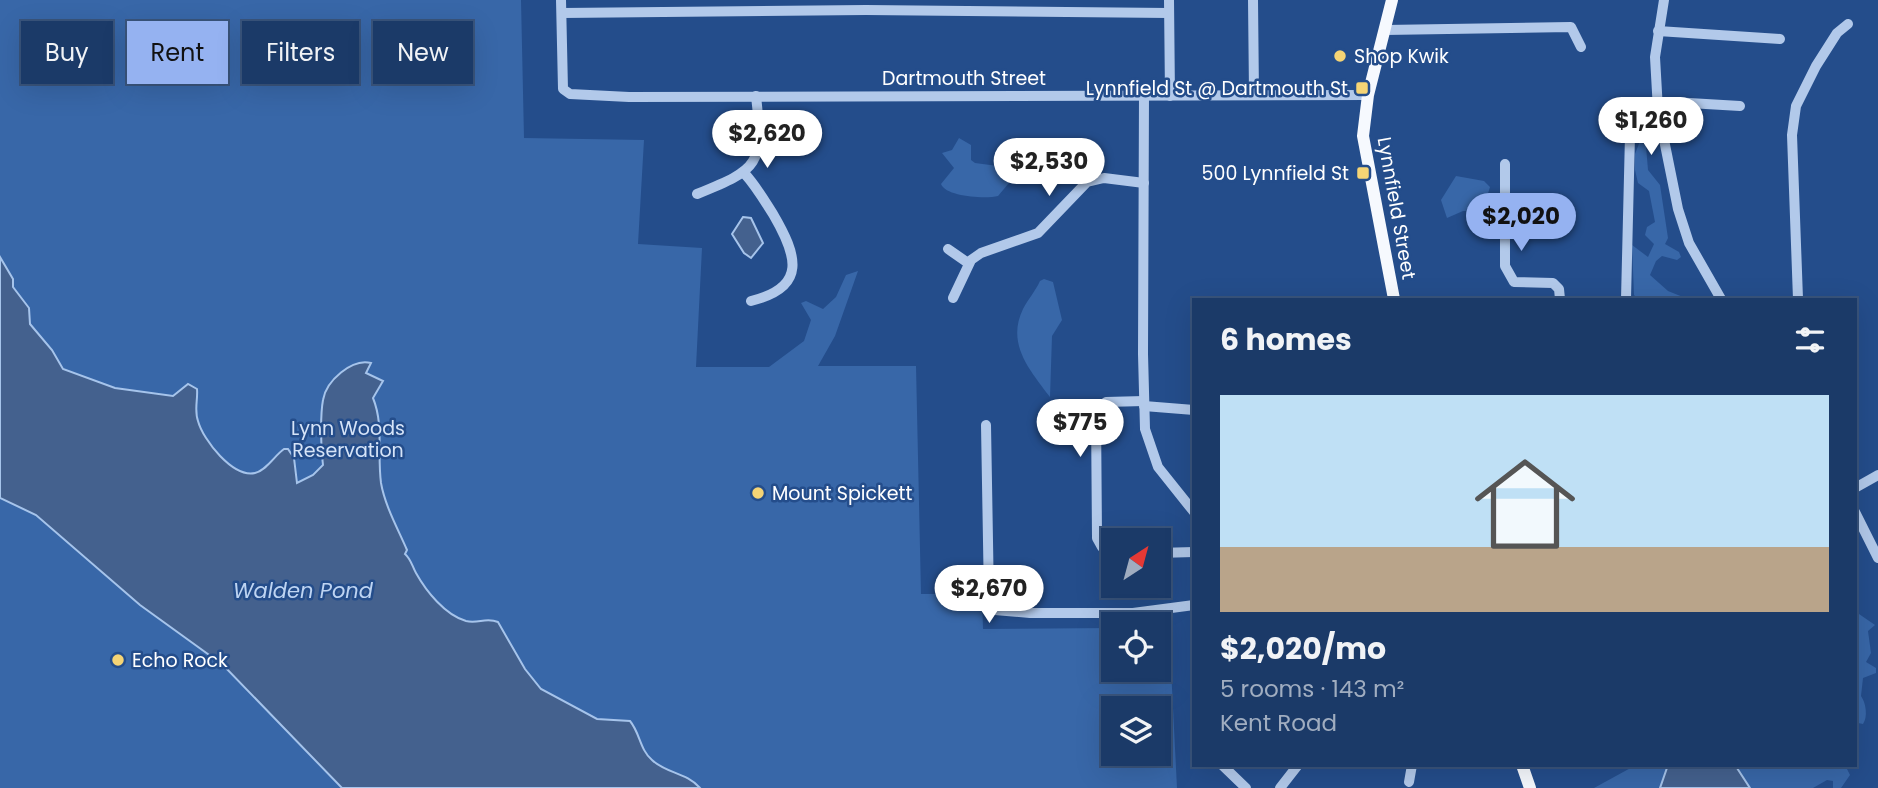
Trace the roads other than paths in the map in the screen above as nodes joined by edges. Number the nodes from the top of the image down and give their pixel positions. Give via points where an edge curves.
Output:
1 (561, 0) edge
2 (1052, 0) edge
3 (1168, 0) edge
4 (1253, 0) edge
5 (1392, 0) edge
6 (1664, 0) edge
7 (1051, 12) junction
8 (562, 13) junction
9 (1169, 13) junction
10 (1848, 24) dead end
11 (1385, 30) junction
12 (1658, 31) junction
13 (1780, 38) dead end
14 (1581, 47) dead end
15 (1144, 94) junction
16 (1254, 94) junction
17 (1368, 95) junction
18 (756, 96) junction
19 (1170, 96) junction
20 (1740, 106) dead end
21 (1658, 110) junction
22 (1505, 164) dead end
23 (745, 174) junction
24 (1144, 183) junction
25 (697, 194) dead end
26 (948, 249) dead end
27 (968, 263) junction
28 (953, 298) dead end
29 (1394, 298) edge
30 (1560, 298) edge
31 (1626, 298) edge
32 (1720, 298) edge
33 (1798, 298) edge
34 (751, 301) dead end
35 (1144, 404) junction
36 (1192, 410) edge
37 (986, 425) dead end
38 (1878, 475) edge
39 (1857, 487) edge
40 (1192, 509) edge
41 (1857, 516) edge
42 (1101, 545) edge
43 (1192, 552) edge
44 (1171, 553) edge
45 (1878, 558) edge
46 (1192, 605) edge
47 (1224, 767) edge
48 (1296, 767) edge
49 (1412, 767) edge
50 (1523, 767) edge
51 (1409, 782) dead end
52 (1246, 788) edge
53 (1280, 788) edge
54 (1530, 788) edge

1 - 8 street
2 - 7 street
3 - 9 street
4 - 16 street
5 - 11 main road, Lynnfield Street
6 - 12 street
7 - 8 street
7 - 9 street
8 - 18 street, Dartmouth Street via 563,89 570,94
9 - 19 street
10 - 33 street via 1816,66 1796,106 1792,135
11 - 14 street via 1571,27
11 - 17 main road, Lynnfield Street
12 - 13 street
12 - 21 street
15 - 18 street, Dartmouth Street
15 - 19 street, Dartmouth Street
15 - 24 street
16 - 17 street, Dartmouth Street
16 - 19 street, Dartmouth Street
17 - 29 main road, Lynnfield Street via 1364,151
18 - 23 street via 757,151
20 - 21 street via 1672,102
21 - 31 street via 1633,131 1627,145
21 - 32 street via 1685,232
22 - 30 street via 1509,276 1514,282 1553,283
23 - 25 street
23 - 34 street via 786,236 792,257 791,273 780,290
24 - 27 street via 1104,178 1087,182 1038,233 981,253
24 - 35 street
26 - 27 street
27 - 28 street
35 - 36 street
35 - 40 street via 1153,458
35 - 42 street via 1106,402 1096,412 1097,538
37 - 46 street via 989,599 995,610 1133,613
38 - 39 street
41 - 45 street
43 - 44 street
47 - 52 street
48 - 53 street
49 - 51 street
50 - 54 main road

